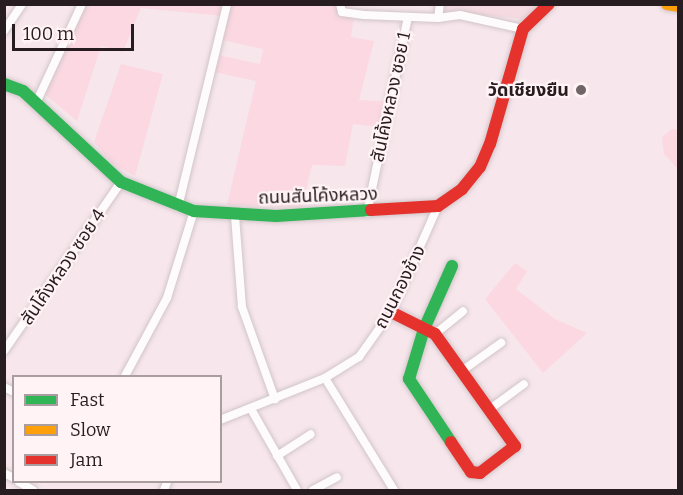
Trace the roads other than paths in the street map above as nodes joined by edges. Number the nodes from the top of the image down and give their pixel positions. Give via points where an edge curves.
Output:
1 (22, 4) edge
2 (82, 4) edge
3 (227, 4) edge
4 (440, 4) edge
5 (549, 4) edge
6 (668, 4) edge
7 (678, 6) edge
8 (341, 8) edge
9 (408, 16) junction
10 (438, 18) junction
11 (523, 29) junction
12 (4, 31) edge
13 (4, 84) edge
14 (36, 103) junction
15 (121, 182) junction
16 (438, 206) junction
17 (178, 207) junction
18 (194, 212) junction
19 (367, 213) junction
20 (235, 216) junction
21 (452, 266) dead end
22 (463, 311) dead end
23 (391, 312) junction
24 (430, 332) junction
25 (501, 343) dead end
26 (4, 351) edge
27 (463, 370) junction
28 (126, 375) edge
29 (325, 378) junction
30 (524, 384) dead end
31 (275, 399) junction
32 (251, 409) junction
33 (490, 409) junction
34 (222, 419) edge
35 (311, 435) dead end
36 (277, 456) junction
37 (337, 477) dead end
38 (297, 490) edge
39 (314, 490) edge
40 (394, 490) edge

1 - 12 street
2 - 14 street
3 - 17 street
4 - 10 street
5 - 11 street
6 - 7 street
8 - 9 street
9 - 10 street
9 - 19 street, สันโค้งหลวง ซอย 1
10 - 11 street via 460,15
11 - 16 street, ถนนสันโค้งหลวง via 480,167 462,189
13 - 14 street, ถนนสันโค้งหลวง via 23,91
14 - 15 street, ถนนสันโค้งหลวง
15 - 17 street, ถนนสันโค้งหลวง
15 - 26 street, สันโค้งหลวง ซอย 4
16 - 19 street, ถนนสันโค้งหลวง
16 - 23 street, ถนนกองช้าง
17 - 18 street, ถนนสันโค้งหลวง
18 - 20 street, ถนนสันโค้งหลวง
18 - 28 street via 167,298
19 - 20 street, ถนนสันโค้งหลวง
20 - 31 street via 242,308
21 - 24 street
22 - 24 street
23 - 24 street
23 - 29 street, ถนนกองช้าง via 359,357
24 - 27 street
24 - 33 street via 408,379 475,475 515,446
25 - 27 street
27 - 33 street
29 - 31 street, ถนนกองช้าง
29 - 40 street
30 - 33 street
31 - 32 street, ถนนกองช้าง
32 - 34 street, ถนนกองช้าง
32 - 36 street
35 - 36 street
36 - 38 street
37 - 39 street

